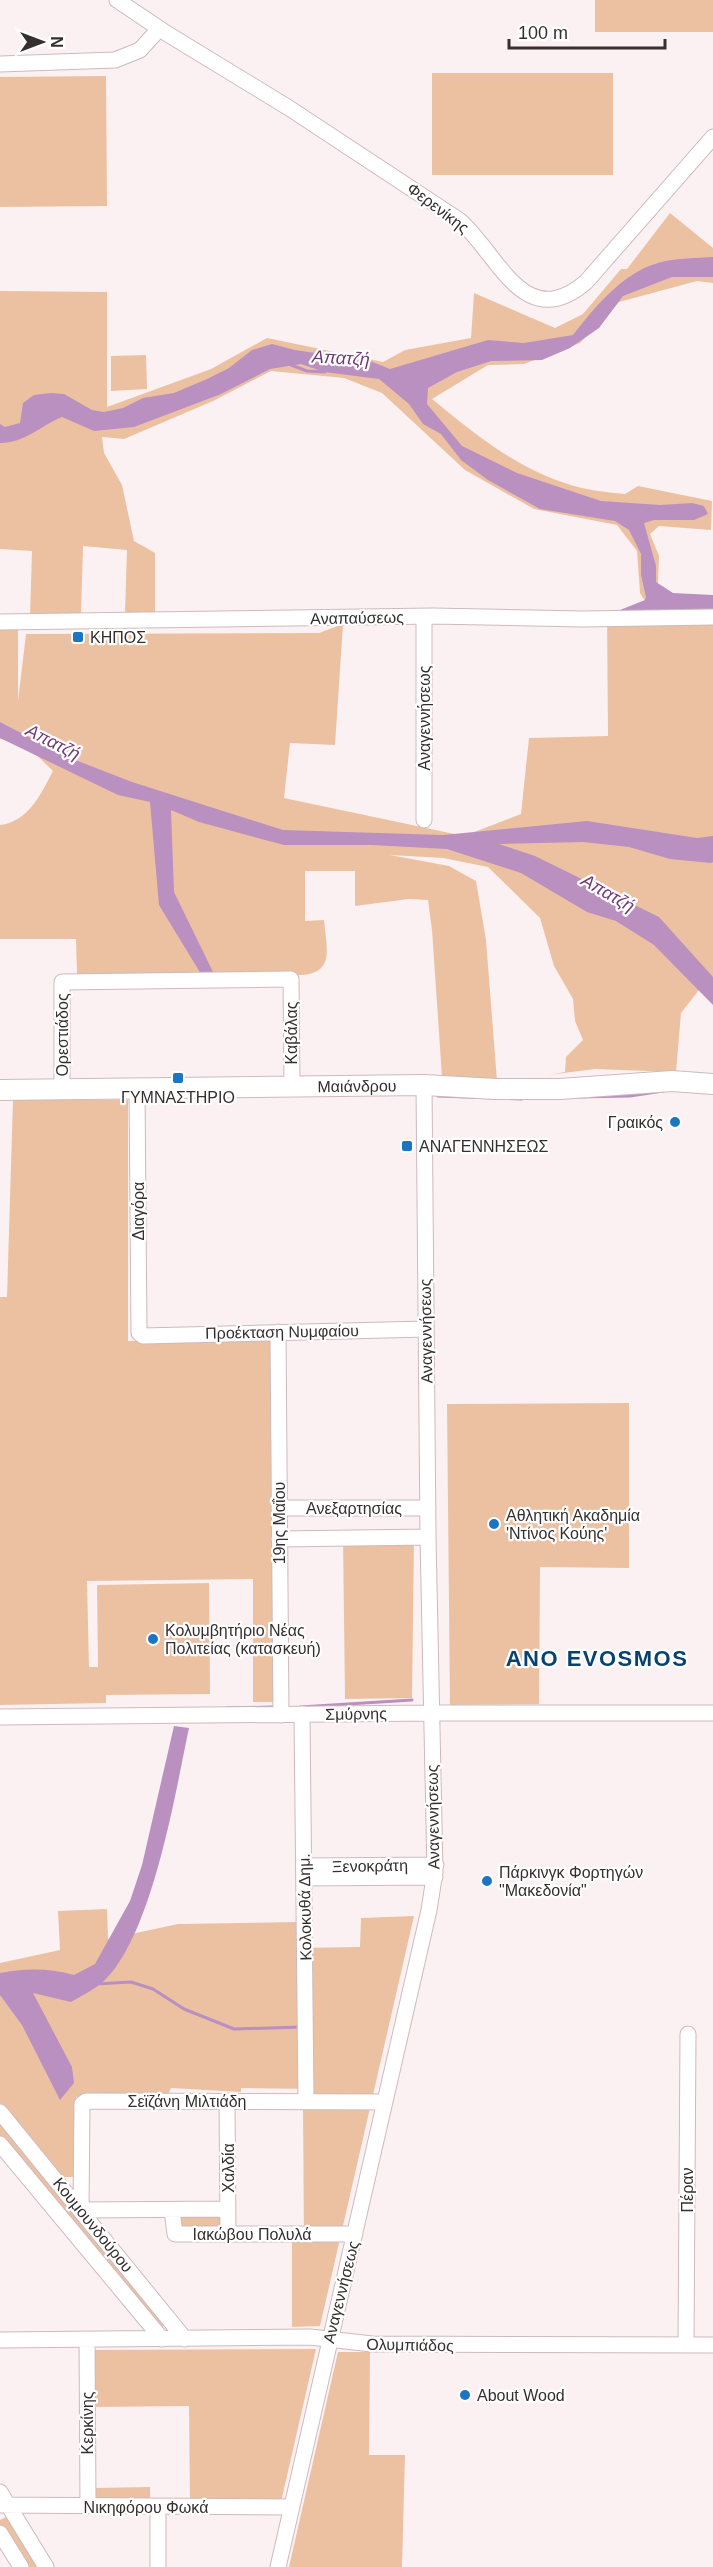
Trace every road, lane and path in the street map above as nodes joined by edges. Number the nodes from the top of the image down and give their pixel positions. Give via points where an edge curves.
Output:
1 (117, 0) edge
2 (159, 29) junction
3 (0, 64) edge
4 (713, 137) edge
5 (424, 616) junction
6 (713, 617) edge
7 (0, 622) edge
8 (424, 820) dead end
9 (62, 982) joint
10 (424, 1084) junction
11 (713, 1084) edge
12 (292, 1087) junction
13 (137, 1088) junction
14 (62, 1089) junction
15 (0, 1090) edge
16 (426, 1329) junction
17 (278, 1332) junction
18 (139, 1333) joint
19 (279, 1508) junction
20 (428, 1508) junction
21 (428, 1537) junction
22 (279, 1539) junction
23 (431, 1713) junction
24 (713, 1713) edge
25 (302, 1714) junction
26 (281, 1715) junction
27 (0, 1717) edge
28 (435, 1871) junction
29 (305, 1872) junction
30 (688, 2034) dead end
31 (386, 2098) junction
32 (306, 2100) junction
33 (227, 2101) junction
34 (0, 2112) edge
35 (0, 2144) edge
36 (228, 2209) junction
37 (81, 2210) junction
38 (172, 2210) junction
39 (228, 2234) junction
40 (355, 2234) junction
41 (330, 2338) junction
42 (87, 2339) junction
43 (162, 2339) junction
44 (185, 2339) junction
45 (0, 2340) edge
46 (686, 2345) junction
47 (713, 2345) edge
48 (0, 2492) edge
49 (5, 2506) edge
50 (88, 2506) junction
51 (158, 2507) junction
52 (292, 2507) junction
53 (0, 2533) edge
54 (21, 2567) edge
55 (46, 2567) edge
56 (158, 2567) edge
57 (278, 2567) edge

1 - 2 street, Φερενίκης
2 - 3 street via 140,50 115,60
2 - 4 street, Φερενίκης via 289,108 459,220 506,278 534,298 553,300 568,296 586,282
5 - 6 street, Αναπαύσεως
5 - 7 street, Αναπαύσεως
5 - 8 street, Αναγεννήσεως
9 - 12 street, Καβάλας via 291,979
9 - 14 street, Ορεστιάδος
10 - 11 main road, Μαιάνδρου via 496,1089 672,1081
10 - 12 main road, Μαιάνδρου
10 - 16 street, Αναγεννήσεως
12 - 13 main road, Μαιάνδρου
13 - 14 main road, Μαιάνδρου
13 - 18 street, Διαγόρα
14 - 15 main road, Μαιάνδρου
16 - 17 street, Προέκταση Νυμφαίου
16 - 20 street, Αναγεννήσεως
17 - 18 street, Προέκταση Νυμφαίου via 143,1336
17 - 19 street, 19ης Μαΐου
19 - 20 street, Ανεξαρτησίας
19 - 22 street, 19ης Μαΐου
20 - 21 street, Αναγεννήσεως
21 - 22 street, Ανεξαρτησίας
21 - 23 street, Αναγεννήσεως
22 - 26 street, 19ης Μαΐου
23 - 24 street, Σμύρνης
23 - 25 street, Σμύρνης
23 - 28 street, Αναγεννήσεως
25 - 26 street, Σμύρνης
25 - 29 street, Κολοκυθά Δημ.
26 - 27 street, Σμύρνης
28 - 29 street, Ξενοκράτη
28 - 31 street, Αναγεννήσεως
29 - 32 street, Κολοκυθά Δημ.
30 - 46 street, Πέραν
31 - 32 street, Σεϊζάνη Μιλτιάδη via 320,2092
31 - 40 street, Αναγεννήσεως
32 - 33 street, Σεϊζάνη Μιλτιάδη
33 - 36 street, Χαλδία
33 - 37 street, Σεϊζάνη Μιλτιάδη via 86,2101 81,2118
34 - 37 street, Κουμουνδούρου
35 - 43 street, Κουμουνδούρου
36 - 38 street, Ιακώβου Πολυλά
36 - 39 street, Χαλδία
37 - 38 street, Ιακώβου Πολυλά
37 - 44 street, Κουμουνδούρου
38 - 39 street, Ιακώβου Πολυλά via 175,2234
39 - 40 street, Ιακώβου Πολυλά
40 - 41 street, Αναγεννήσεως
41 - 44 street, Ολυμπιάδος
41 - 46 street, Ολυμπιάδος via 372,2344
41 - 52 street, Αναγεννήσεως
42 - 43 street, Ολυμπιάδος
42 - 45 street, Ολυμπιάδος
42 - 50 street, Κερκίνης
43 - 44 street, Ολυμπιάδος
46 - 47 street, Ολυμπιάδος
48 - 49 street
49 - 50 street, Νικηφόρου Φωκά
49 - 55 street
50 - 51 street, Νικηφόρου Φωκά
51 - 52 street, Νικηφόρου Φωκά
51 - 56 street
52 - 57 street, Αναγεννήσεως
53 - 54 street

